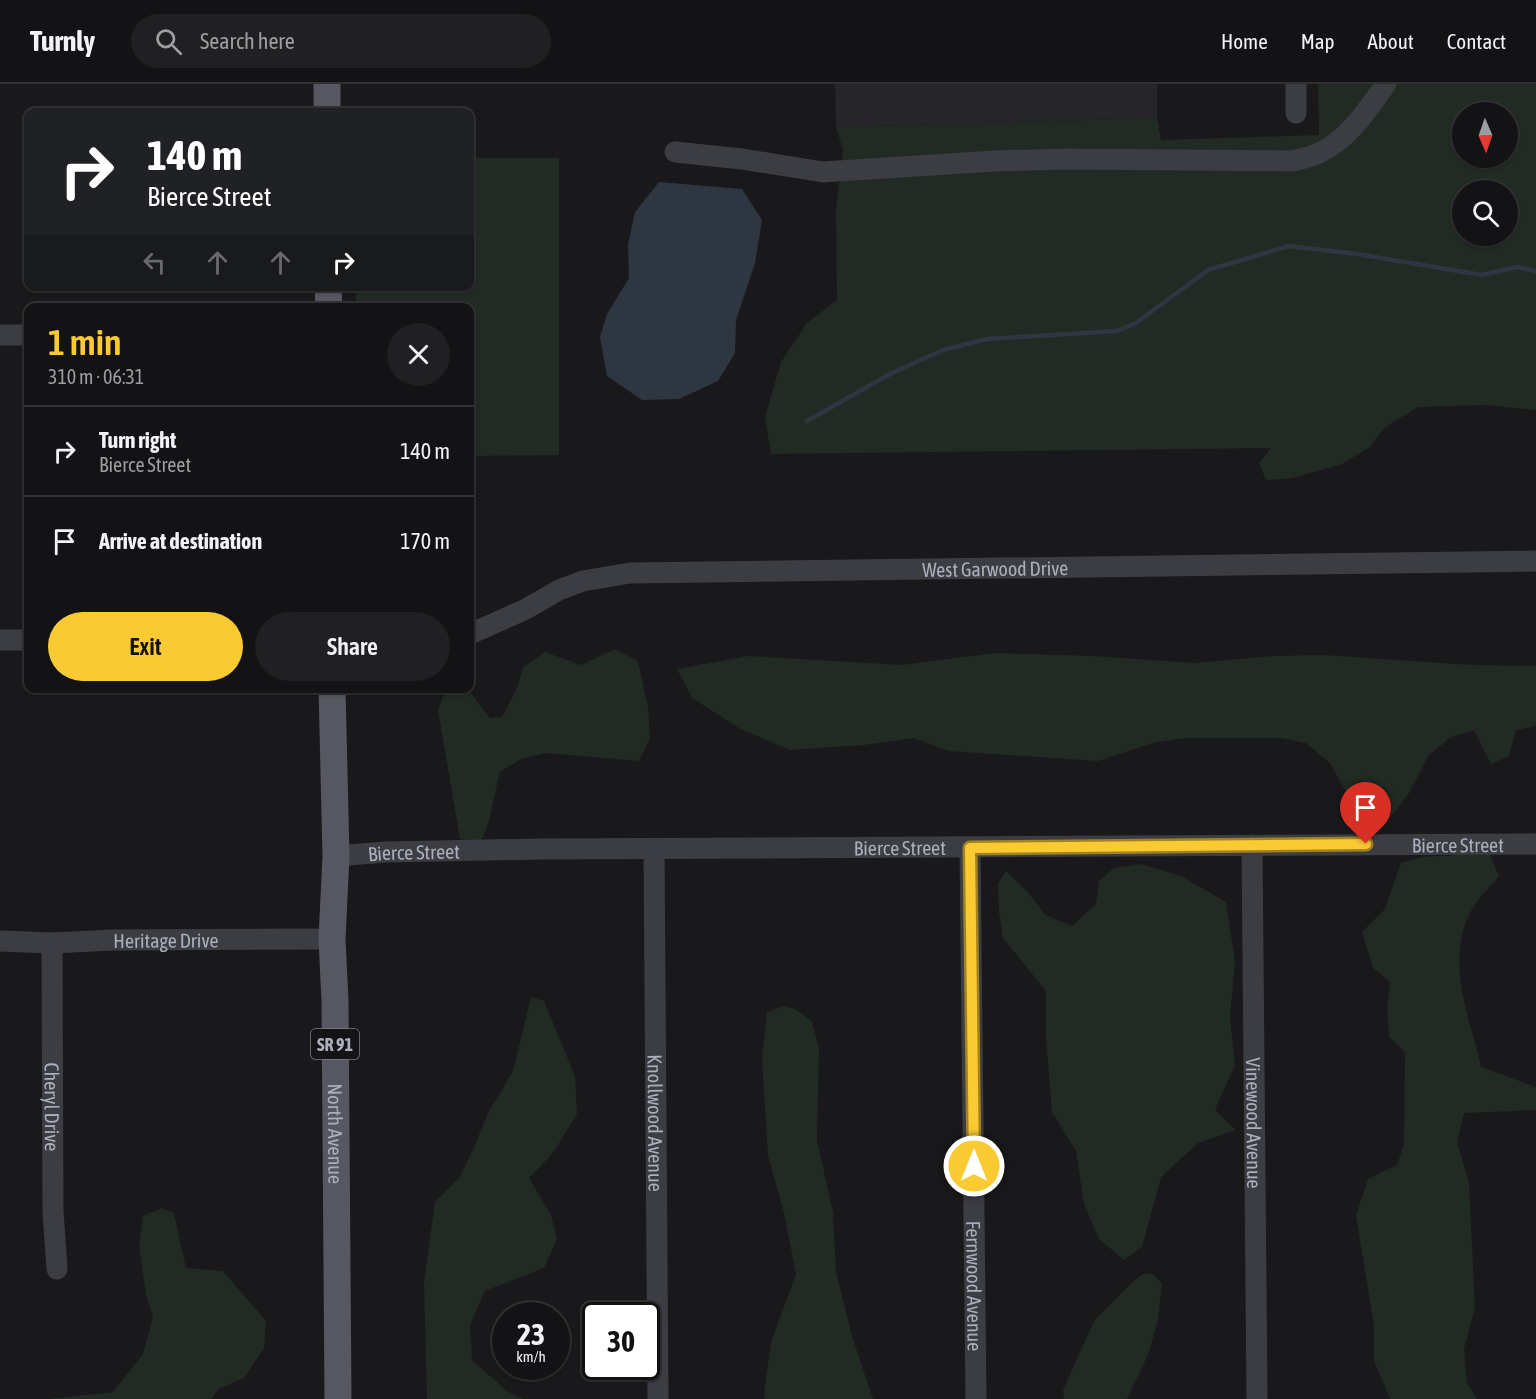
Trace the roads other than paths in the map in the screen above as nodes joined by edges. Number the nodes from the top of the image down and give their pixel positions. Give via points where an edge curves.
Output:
1 (327, 84) edge
2 (1296, 84) edge
3 (1386, 84) edge
4 (327, 108) edge
5 (1296, 113) dead end
6 (675, 152) dead end
7 (0, 335) edge
8 (24, 335) edge
9 (1536, 561) edge
10 (474, 632) edge
11 (0, 640) edge
12 (24, 640) edge
13 (332, 693) edge
14 (1536, 844) edge
15 (1252, 845) junction
16 (970, 848) junction
17 (654, 849) junction
18 (336, 856) junction
19 (332, 939) junction
20 (0, 941) edge
21 (52, 943) junction
22 (57, 1269) dead end
23 (338, 1399) edge
24 (658, 1399) edge
25 (976, 1399) edge
26 (1257, 1399) edge

1 - 4 main road
2 - 5 street
3 - 6 street via 1358,122 1334,145 1292,161 1004,160 823,172
7 - 8 street
9 - 10 street, West Garwood Drive via 630,573 567,587
11 - 12 street
13 - 18 main road, North Avenue / SR 91
14 - 15 street, Bierce Street
15 - 16 street, Bierce Street
15 - 26 street, Vinewood Avenue
16 - 17 street, Bierce Street
16 - 25 street, Fernwood Avenue
17 - 18 street, Bierce Street via 410,851
17 - 24 street, Knollwood Avenue
18 - 19 main road, North Avenue / SR 91
19 - 21 street, Heritage Drive
19 - 23 main road, North Avenue / SR 91
20 - 21 street, Heritage Drive
21 - 22 street, Cheryl Drive via 52,1211

